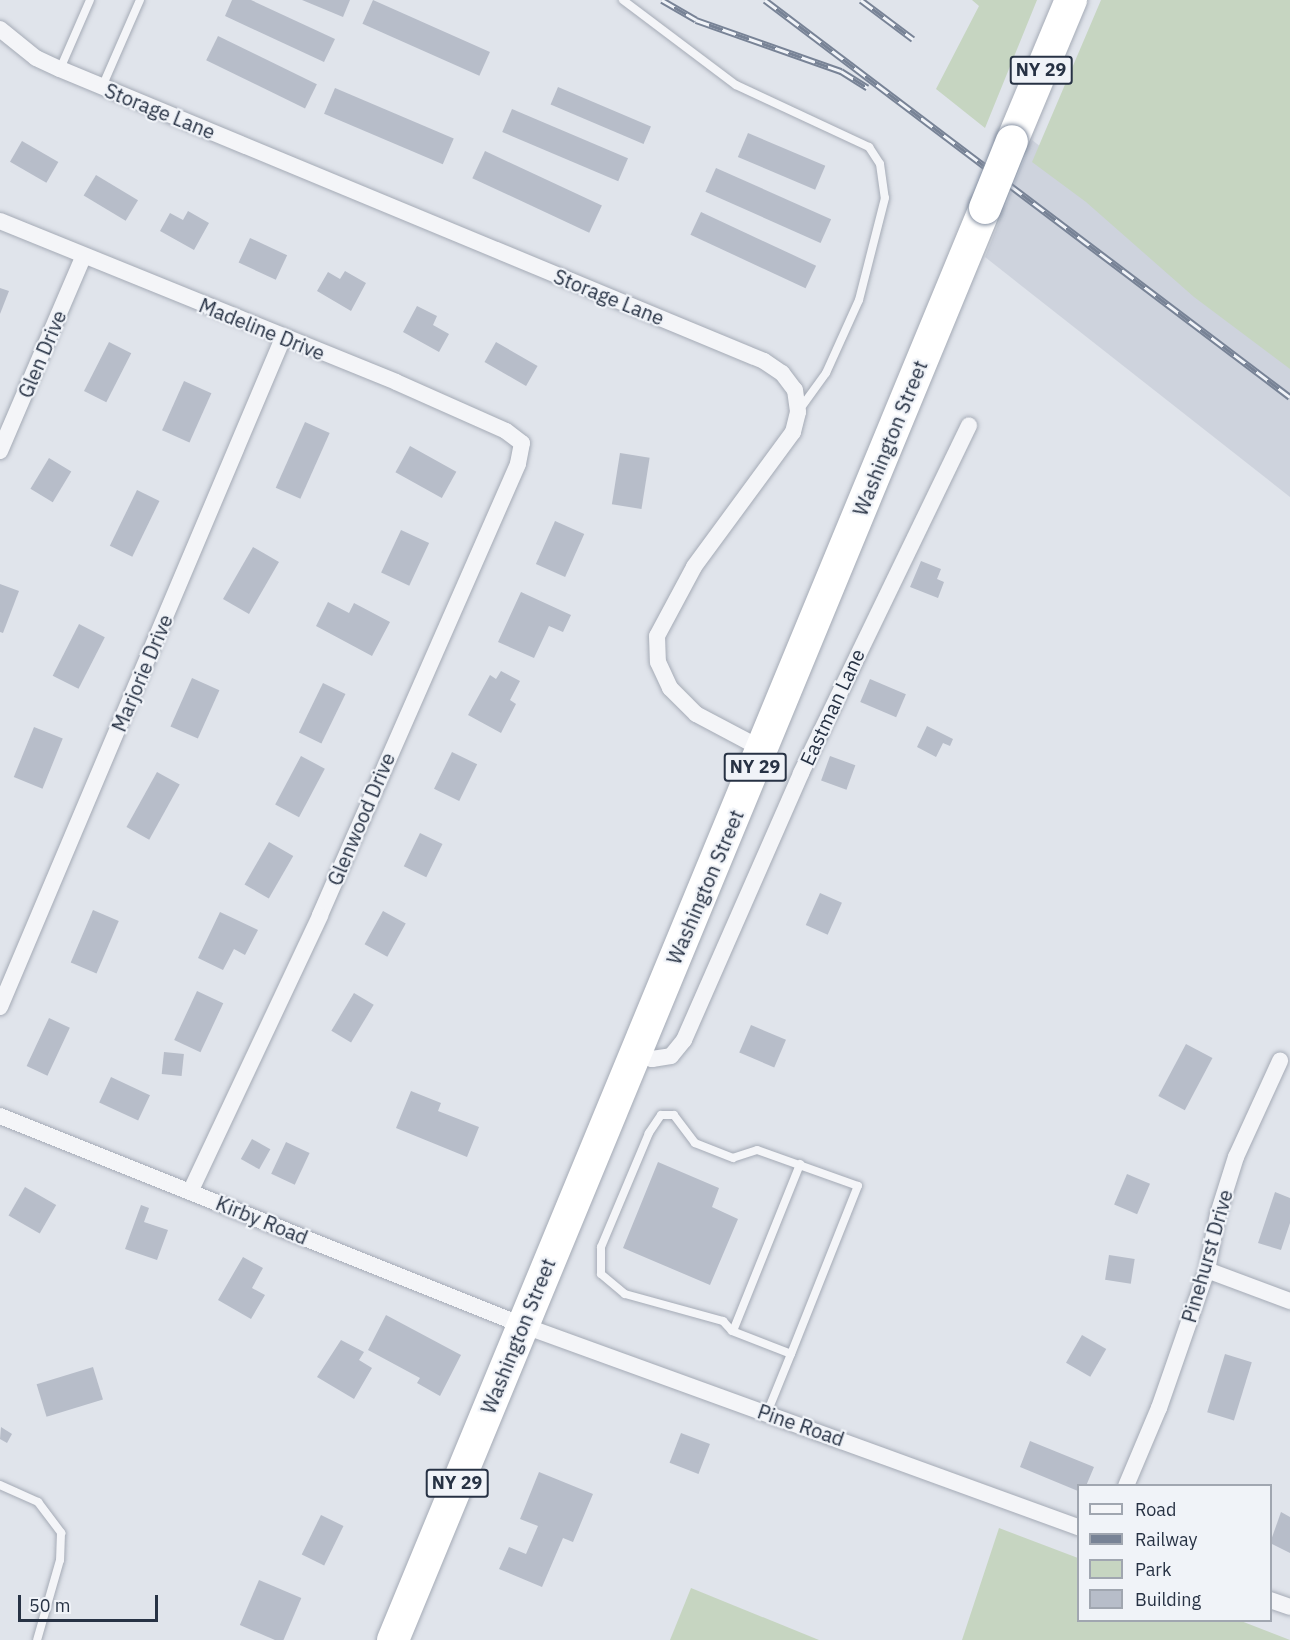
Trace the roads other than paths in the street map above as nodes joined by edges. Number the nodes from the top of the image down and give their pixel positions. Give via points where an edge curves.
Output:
1 (90, 0) edge
2 (140, 0) edge
3 (623, 0) edge
4 (1071, 0) edge
5 (0, 29) edge
6 (60, 69) junction
7 (102, 87) junction
8 (0, 221) edge
9 (83, 256) junction
10 (283, 338) junction
11 (798, 412) junction
12 (969, 425) dead end
13 (522, 443) joint
14 (0, 451) edge
15 (762, 749) junction
16 (0, 1007) edge
17 (636, 1053) junction
18 (1280, 1061) dead end
19 (0, 1116) edge
20 (800, 1164) junction
21 (190, 1192) junction
22 (1207, 1270) junction
23 (1290, 1301) edge
24 (522, 1325) junction
25 (733, 1331) junction
26 (791, 1354) junction
27 (767, 1413) junction
28 (1126, 1484) edge
29 (0, 1485) edge
30 (1077, 1527) edge
31 (1272, 1601) edge
32 (1290, 1608) edge
33 (37, 1640) edge
34 (393, 1640) edge

1 - 6 lane
2 - 7 lane
3 - 11 lane via 736,85 869,147 880,164 885,198 859,300 826,373
4 - 15 highway, Washington Street / NY 29, bridge
5 - 6 street, Storage Lane via 36,58
6 - 7 street, Storage Lane
7 - 11 street, Storage Lane via 764,361 795,390
8 - 9 street, Madeline Drive
9 - 10 street, Madeline Drive
9 - 14 street, Glen Drive
10 - 13 street, Madeline Drive via 396,382 506,431
10 - 16 street, Marjorie Drive
11 - 15 street via 784,451 694,567 657,636 658,662 670,688 696,714
12 - 17 street, Eastman Lane via 801,773 684,1040 670,1056 652,1059
13 - 21 street, Glenwood Drive via 518,464 320,916
15 - 17 highway, Washington Street / NY 29
17 - 24 highway, Washington Street / NY 29
18 - 22 street, Pinehurst Drive via 1236,1157 1218,1214
19 - 21 street, Kirby Road
20 - 25 lane
20 - 25 lane via 757,1150 734,1158 695,1143 674,1115 661,1115 649,1133 601,1246 601,1274 616,1288 723,1321
20 - 26 lane via 858,1186
21 - 24 street, Kirby Road
22 - 23 street
22 - 28 street, Pinehurst Drive via 1159,1408
24 - 27 street, Pine Road
24 - 34 highway, Washington Street / NY 29
25 - 26 lane
26 - 27 lane
27 - 30 street, Pine Road
29 - 33 lane via 38,1502 62,1533 60,1560
31 - 32 street

